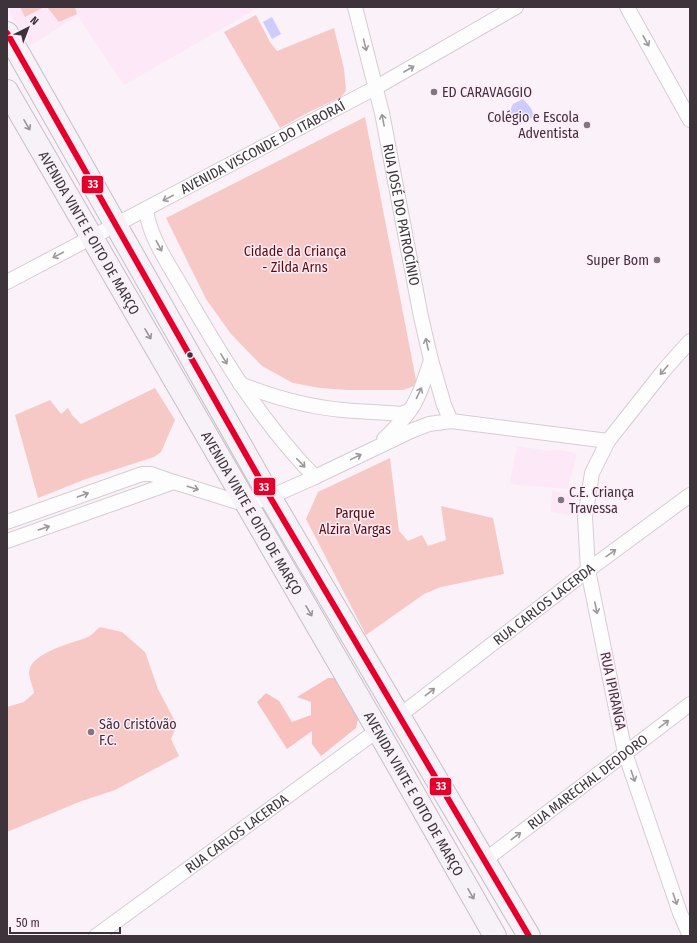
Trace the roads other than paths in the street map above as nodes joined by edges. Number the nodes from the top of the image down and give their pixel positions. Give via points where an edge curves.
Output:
1 (355, 7) edge
2 (516, 7) edge
3 (627, 7) edge
4 (7, 33) edge
5 (375, 88) junction
6 (7, 91) edge
7 (690, 120) edge
8 (146, 210) junction
9 (116, 225) junction
10 (92, 237) junction
11 (7, 282) edge
12 (690, 341) edge
13 (431, 360) junction
14 (240, 384) junction
15 (409, 411) junction
16 (450, 421) junction
17 (608, 441) junction
18 (378, 446) junction
19 (315, 477) junction
20 (174, 482) junction
21 (690, 495) edge
22 (270, 497) junction
23 (247, 505) junction
24 (7, 522) edge
25 (7, 540) edge
26 (588, 570) junction
27 (690, 704) edge
28 (399, 716) junction
29 (378, 730) junction
30 (625, 753) junction
31 (485, 860) junction
32 (96, 936) edge
33 (495, 936) edge
34 (530, 936) edge
35 (690, 936) edge

1 -> 5 street, RUA JOSÉ DO PATROCÍNIO
5 -> 2 street, AVENIDA VISCONDE DO ITABORAÍ
3 -> 7 street
4 - 9 main road, AVENIDA VINTE E OITO DE MARÇO
5 -> 8 street, AVENIDA VISCONDE DO ITABORAÍ
13 -> 5 street, RUA JOSÉ DO PATROCÍNIO
6 -> 10 main road, AVENIDA VINTE E OITO DE MARÇO
8 - 9 street, AVENIDA VISCONDE DO ITABORAÍ
8 -> 14 street via 158,245
9 - 10 street, AVENIDA VISCONDE DO ITABORAÍ
9 - 22 main road, AVENIDA VINTE E OITO DE MARÇO
10 -> 11 street, AVENIDA VISCONDE DO ITABORAÍ
10 -> 23 main road, AVENIDA VINTE E OITO DE MARÇO
12 -> 17 street, RUA IPIRANGA
15 -> 13 street via 422,386
13 - 16 street, RUA JOSÉ DO PATROCÍNIO
14 - 15 street via 283,399 342,410 401,414
14 -> 19 street via 280,438
15 - 18 street
16 - 17 street
16 - 18 street via 429,424
17 - 26 street, RUA IPIRANGA via 592,474 586,509
19 -> 18 street
19 - 22 street
20 -> 23 street
24 -> 20 street via 142,474
25 -> 20 street
26 -> 21 street, RUA CARLOS LACERDA
22 - 23 street
22 - 28 main road, AVENIDA VINTE E OITO DE MARÇO
23 -> 29 main road, AVENIDA VINTE E OITO DE MARÇO
28 -> 26 street, RUA CARLOS LACERDA
26 -> 30 street, RUA IPIRANGA
30 -> 27 street, RUA MARECHAL DEODORO
28 - 31 main road, AVENIDA VINTE E OITO DE MARÇO
29 - 32 street, RUA CARLOS LACERDA
29 -> 33 main road, AVENIDA VINTE E OITO DE MARÇO
31 -> 30 street, RUA MARECHAL DEODORO
30 -> 35 street, RUA IPIRANGA
31 - 34 main road, AVENIDA VINTE E OITO DE MARÇO

